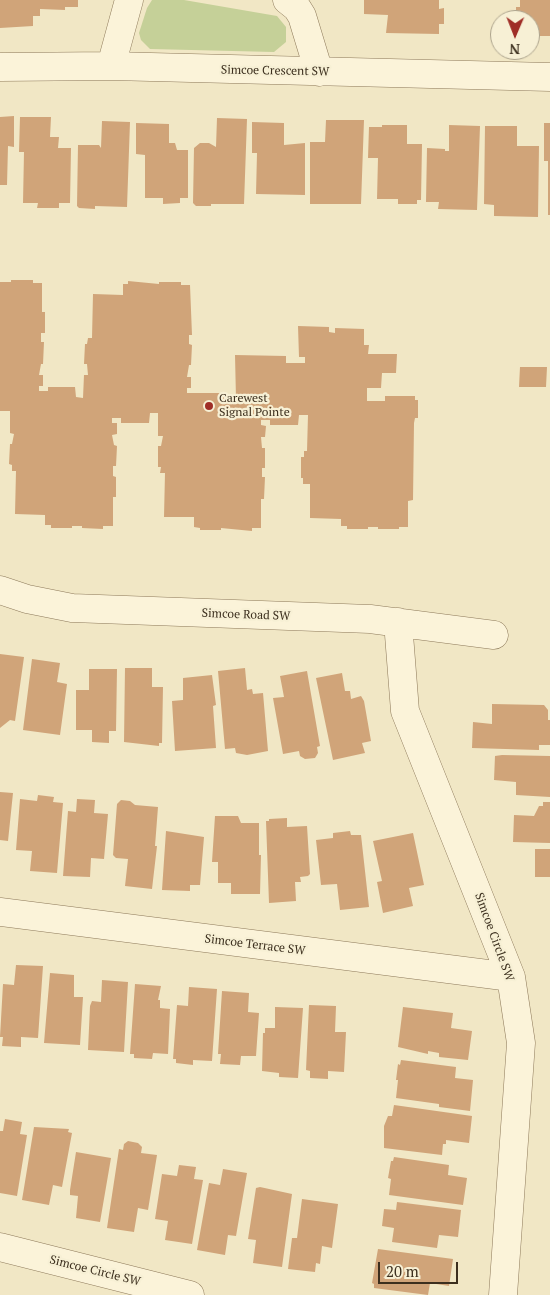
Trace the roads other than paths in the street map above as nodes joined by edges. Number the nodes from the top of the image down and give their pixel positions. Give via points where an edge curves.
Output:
1 (129, 0) edge
2 (287, 0) edge
3 (111, 66) junction
4 (0, 67) edge
5 (319, 72) junction
6 (550, 77) edge
7 (0, 590) edge
8 (398, 622) junction
9 (494, 635) dead end
10 (0, 912) edge
11 (511, 977) junction
12 (0, 1247) edge
13 (190, 1295) edge
14 (503, 1295) edge

1 - 3 street
2 - 5 street via 302,16
3 - 4 street, Simcoe Crescent SW
3 - 5 street, Simcoe Crescent SW
5 - 6 street, Simcoe Crescent SW
7 - 8 street, Simcoe Road SW via 72,608
8 - 9 street, Simcoe Road SW
8 - 11 street, Simcoe Circle SW via 405,710
10 - 11 street, Simcoe Terrace SW
11 - 14 street, Simcoe Circle SW via 521,1043
12 - 13 street, Simcoe Circle SW

